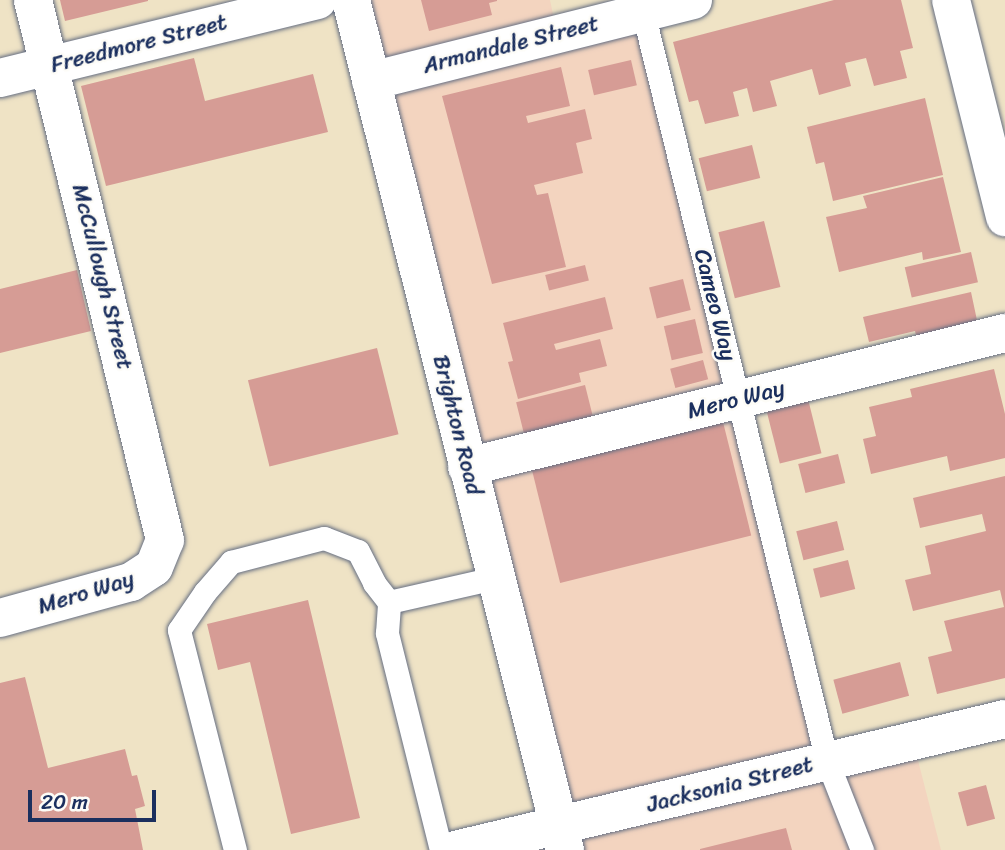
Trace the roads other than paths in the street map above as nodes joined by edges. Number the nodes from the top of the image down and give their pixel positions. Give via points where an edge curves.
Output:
1 (33, 0) edge
2 (318, 0) edge
3 (351, 0) edge
4 (693, 0) edge
5 (951, 0) edge
6 (643, 12) junction
7 (49, 66) junction
8 (0, 78) edge
9 (371, 81) junction
10 (1005, 217) edge
11 (1005, 333) edge
12 (738, 400) junction
13 (467, 467) junction
14 (162, 554) joint
15 (495, 578) junction
16 (388, 602) junction
17 (0, 618) edge
18 (1005, 719) edge
19 (827, 761) junction
20 (562, 838) edge
21 (235, 850) edge
22 (441, 850) edge
23 (456, 850) edge
24 (862, 850) edge

1 - 7 street, McCullough Street
2 - 7 street, Freedmore Street
3 - 9 street, Brighton Road
4 - 6 street, Armandale Street
5 - 10 street
6 - 9 street, Armandale Street
6 - 12 lane, Cameo Way
7 - 8 street, Freedmore Street
7 - 14 street, McCullough Street via 164,526
9 - 13 street, Brighton Road
11 - 12 street, Mero Way
12 - 13 street, Mero Way
12 - 19 lane, Cameo Way
13 - 15 street, Brighton Road
14 - 17 street, Mero Way via 155,567 131,582
15 - 16 lane
15 - 20 street, Brighton Road
16 - 21 lane via 358,551 324,538 231,562 180,630
16 - 22 lane via 387,633
18 - 19 street, Jacksonia Street
19 - 20 street, Jacksonia Street
19 - 24 lane, Cameo Way
20 - 23 street, Jacksonia Street

